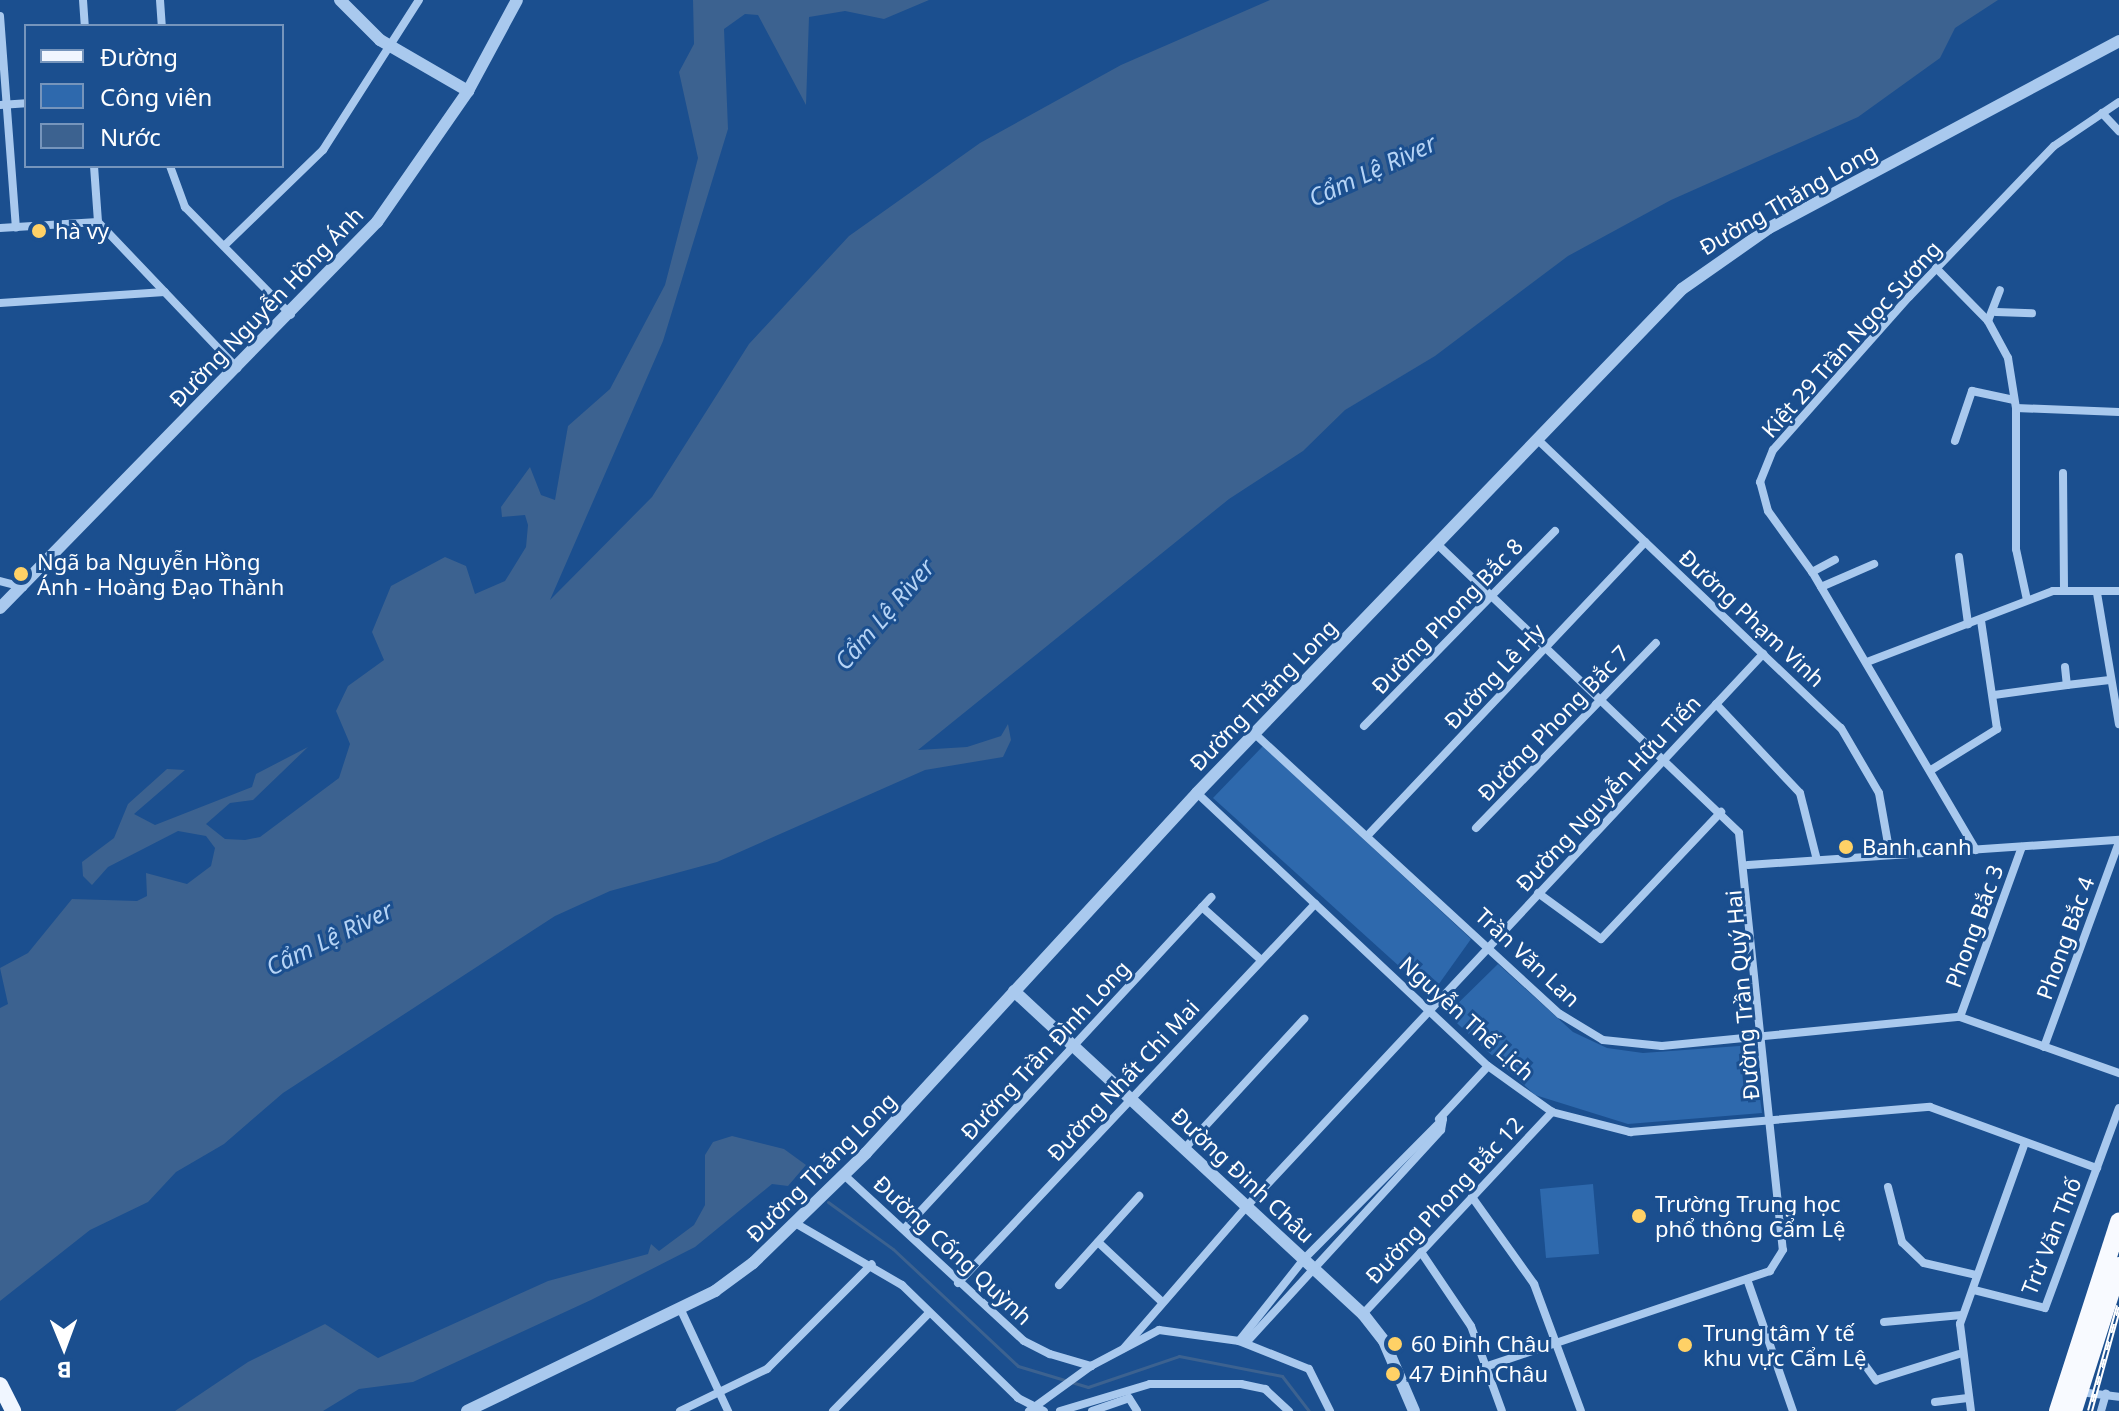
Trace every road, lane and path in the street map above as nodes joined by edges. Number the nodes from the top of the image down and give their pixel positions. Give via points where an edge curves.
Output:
1 (83, 0) edge
2 (160, 0) edge
3 (340, 0) edge
4 (419, 0) edge
5 (517, 0) edge
6 (0, 16) edge
7 (85, 24) edge
8 (162, 24) edge
9 (2119, 41) edge
10 (392, 49) junction
11 (468, 91) junction
12 (2119, 102) edge
13 (24, 103) edge
14 (3, 105) edge
15 (2101, 113) junction
16 (2119, 131) edge
17 (94, 168) edge
18 (171, 168) edge
19 (98, 222) junction
20 (16, 227) junction
21 (0, 228) edge
22 (224, 246) junction
23 (1936, 268) junction
24 (2000, 290) dead end
25 (165, 292) junction
26 (0, 303) edge
27 (1996, 312) junction
28 (2032, 313) dead end
29 (292, 315) junction
30 (1988, 321) junction
31 (237, 368) junction
32 (2015, 404) junction
33 (2119, 412) edge
34 (1537, 439) junction
35 (1955, 441) dead end
36 (2063, 473) dead end
37 (1555, 531) dead end
38 (1645, 542) junction
39 (1436, 543) junction
40 (1959, 557) dead end
41 (1835, 560) dead end
42 (1874, 564) dead end
43 (1812, 572) junction
44 (0, 581) edge
45 (24, 587) junction
46 (1821, 587) junction
47 (2064, 590) junction
48 (2119, 591) edge
49 (1492, 593) junction
50 (2097, 593) junction
51 (2027, 600) junction
52 (0, 608) edge
53 (1981, 620) junction
54 (1968, 624) junction
55 (1656, 643) dead end
56 (1547, 646) junction
57 (1763, 654) junction
58 (1867, 662) junction
59 (2065, 667) dead end
60 (2110, 680) junction
61 (2067, 685) junction
62 (1994, 695) junction
63 (1603, 698) junction
64 (1716, 704) junction
65 (2119, 724) edge
66 (1364, 726) dead end
67 (1255, 734) junction
68 (1667, 757) junction
69 (1931, 770) junction
70 (1197, 793) junction
71 (1721, 812) junction
72 (1476, 828) dead end
73 (1369, 834) junction
74 (2119, 841) edge
75 (2022, 847) junction
76 (1976, 850) junction
77 (1890, 855) junction
78 (1817, 860) junction
79 (1748, 865) junction
80 (1538, 893) junction
81 (1212, 897) dead end
82 (1315, 904) junction
83 (1202, 907) junction
84 (1488, 945) junction
85 (1261, 960) junction
86 (1014, 991) junction
87 (1430, 1008) junction
88 (1960, 1017) junction
89 (1304, 1019) dead end
90 (1765, 1036) junction
91 (1076, 1044) junction
92 (2044, 1047) junction
93 (1488, 1066) junction
94 (2119, 1073) edge
95 (1131, 1097) junction
96 (2119, 1108) edge
97 (1552, 1112) junction
98 (1771, 1122) junction
99 (2025, 1142) junction
100 (1185, 1148) junction
101 (2097, 1168) junction
102 (843, 1174) junction
103 (1888, 1187) dead end
104 (1139, 1196) dead end
105 (1472, 1197) junction
106 (1247, 1206) junction
107 (2119, 1222) edge
108 (795, 1223) junction
109 (905, 1228) junction
110 (1098, 1242) junction
111 (1421, 1252) junction
112 (1308, 1263) junction
113 (872, 1264) junction
114 (2119, 1266) edge
115 (1976, 1275) junction
116 (1747, 1279) junction
117 (958, 1283) junction
118 (1059, 1285) dead end
119 (1974, 1290) junction
120 (1161, 1301) junction
121 (680, 1308) junction
122 (929, 1313) junction
123 (1363, 1314) junction
124 (1962, 1315) junction
125 (1884, 1322) dead end
126 (1243, 1342) junction
127 (1557, 1342) junction
128 (1124, 1348) junction
129 (1959, 1354) junction
130 (1862, 1361) dead end
131 (1091, 1366) junction
132 (1487, 1366) junction
133 (0, 1385) edge
134 (720, 1392) junction
135 (2077, 1392) junction
136 (2106, 1394) junction
137 (2119, 1397) edge
138 (1968, 1398) junction
139 (1935, 1402) dead end
140 (1031, 1409) edge
141 (13, 1411) edge
142 (467, 1411) edge
143 (680, 1411) edge
144 (728, 1411) edge
145 (833, 1411) edge
146 (1044, 1411) edge
147 (1060, 1411) edge
148 (1092, 1411) edge
149 (1137, 1411) edge
150 (1289, 1411) edge
151 (1330, 1411) edge
152 (1414, 1411) edge
153 (1502, 1411) edge
154 (1581, 1411) edge
155 (1793, 1411) edge
156 (1971, 1411) edge
157 (2058, 1411) edge
158 (2073, 1411) edge
159 (2101, 1411) edge

1 - 7 street
2 - 8 street
3 - 10 street
4 - 10 street
5 - 11 street, Đường Nguyễn Hồng Ánh
6 - 14 street
9 - 34 street, Đường Thăng Long via 1733,252 1646,321
10 - 11 street
10 - 22 street via 295,182
11 - 29 street, Đường Nguyễn Hồng Ánh via 377,222
12 - 15 street, Kiệt 29 Trần Ngọc Sương
13 - 14 street
14 - 20 street
15 - 16 street via 2112,116
15 - 23 street, Kiệt 29 Trần Ngọc Sương via 2054,146
17 - 19 street
18 - 22 street via 179,198
19 - 20 street
19 - 25 street
20 - 21 street
22 - 29 street
23 - 30 street
23 - 43 street, Kiệt 29 Trần Ngọc Sương via 1767,461 1763,501
24 - 27 street
25 - 26 street
25 - 31 street
27 - 28 street
27 - 30 street
29 - 31 street, Đường Nguyễn Hồng Ánh
30 - 32 street via 2008,358
31 - 45 street, Đường Nguyễn Hồng Ánh
32 - 33 street
32 - 35 street via 1972,391
32 - 51 street via 2014,527
34 - 38 street, Đường Phạm Vinh
34 - 39 street, Đường Thăng Long
36 - 47 street
37 - 49 street, Đường Phong Bắc 8
38 - 56 street, Đường Lê Hy
38 - 57 street, Đường Phạm Vinh
39 - 49 street, Đường Trần Quý Hai
39 - 67 street, Đường Thăng Long
40 - 54 street
41 - 43 street
42 - 46 street
43 - 46 street, Kiệt 29 Trần Ngọc Sương
44 - 45 street
45 - 52 street, Đường Nguyễn Hồng Ánh
46 - 58 street, Kiệt 29 Trần Ngọc Sương
47 - 50 street
47 - 51 street
48 - 50 street
49 - 56 street, Đường Trần Quý Hai
49 - 66 street, Đường Phong Bắc 8
50 - 60 street
51 - 53 street
53 - 54 street
53 - 62 street
54 - 58 street
55 - 63 street, Đường Phong Bắc 7
56 - 63 street, Đường Trần Quý Hai
56 - 73 street, Đường Lê Hy
57 - 64 street, Đường Nguyễn Hữu Tiến
57 - 77 street, Đường Phạm Vinh via 1825,710 1865,761 1879,793
58 - 69 street, Kiệt 29 Trần Ngọc Sương
59 - 61 street
60 - 61 street
60 - 65 street
61 - 62 street
62 - 69 street via 1993,735
63 - 68 street, Đường Trần Quý Hai
63 - 72 street, Đường Phong Bắc 7
64 - 68 street, Đường Nguyễn Hữu Tiến
64 - 78 street via 1800,793
67 - 70 street, Đường Thăng Long
67 - 73 street, Trần Văn Lan
68 - 71 street, Đường Trần Quý Hai
68 - 80 street, Đường Nguyễn Hữu Tiến
69 - 76 street, Kiệt 29 Trần Ngọc Sương
70 - 82 street, Nguyễn Thế Lịch
70 - 86 street, Đường Thăng Long
71 - 79 street, Đường Trần Quý Hai via 1739,833
71 - 80 street via 1601,939
73 - 84 street, Trần Văn Lan
74 - 75 street
74 - 92 street, Phong Bắc 4
75 - 76 street
75 - 88 street, Phong Bắc 3
76 - 77 street
77 - 78 street
78 - 79 street
79 - 90 street, Đường Trần Quý Hai
80 - 84 street, Đường Nguyễn Hữu Tiến
81 - 83 street, Đường Trần Đình Long
82 - 85 street, Đường Nhất Chi Mai
82 - 87 street, Nguyễn Thế Lịch
83 - 85 street
83 - 91 street, Đường Trần Đình Long
84 - 87 street, Đường Nguyễn Hữu Tiến
84 - 90 street, Trần Văn Lan via 1577,1027 1618,1045
85 - 95 street, Đường Nhất Chi Mai
86 - 91 street, Đường Đinh Châu
86 - 102 street, Đường Thăng Long
87 - 93 street, Nguyễn Thế Lịch
87 - 106 street, Đường Nguyễn Hữu Tiến
88 - 90 street, Trần Văn Lan
88 - 92 street, Trần Văn Lan
89 - 100 street
90 - 98 street, Đường Trần Quý Hai
91 - 95 street, Đường Đinh Châu
91 - 109 street, Đường Trần Đình Long
92 - 94 street, Trần Văn Lan
93 - 97 street, Nguyễn Thế Lịch
93 - 112 street via 1439,1119 1441,1130
95 - 100 street, Đường Đinh Châu
95 - 117 street, Đường Nhất Chi Mai
96 - 101 street, Trừ Văn Thố
97 - 98 street, Nguyễn Thế Lịch via 1630,1132
97 - 105 street, Đường Phong Bắc 12
98 - 99 street, Nguyễn Thế Lịch via 1930,1107
98 - 116 street, Đường Trần Quý Hai via 1784,1255 1770,1271
99 - 101 street, Nguyễn Thế Lịch
99 - 115 street
100 - 106 street, Đường Đinh Châu
101 - 119 street, Trừ Văn Thố via 2045,1308
102 - 108 street, Đường Thăng Long
102 - 109 street, Đường Cống Quỳnh
103 - 115 street via 1902,1242 1924,1263
104 - 110 street
105 - 111 street, Đường Phong Bắc 12
105 - 127 street via 1517,1252
106 - 112 street, Đường Đinh Châu
106 - 120 street, Đường Nguyễn Hữu Tiến
107 - 157 highway
108 - 113 street
108 - 121 street, Đường Thăng Long via 735,1278
109 - 117 street, Đường Cống Quỳnh
110 - 118 street
110 - 120 street
111 - 123 street, Đường Phong Bắc 12
111 - 132 street via 1457,1300
112 - 123 street, Đường Đinh Châu
112 - 126 street
113 - 122 street
113 - 134 street via 777,1361
114 - 135 highway
115 - 119 street
116 - 127 street, Đường Trần Quý Hai
116 - 155 street
117 - 131 street, Đường Cống Quỳnh via 1024,1341
119 - 124 street
120 - 128 street, Đường Nguyễn Hữu Tiến
121 - 134 street
121 - 142 street, Đường Thăng Long
122 - 140 street
122 - 145 street
123 - 152 street, Đường Đinh Châu via 1384,1341
124 - 125 street
124 - 129 street
126 - 128 street via 1159,1330
126 - 151 street via 1309,1369
127 - 132 street, Đường Trần Quý Hai
127 - 154 street
128 - 131 street
129 - 130 street via 1876,1380
129 - 138 street
131 - 140 street
132 - 153 street
133 - 141 main road
134 - 143 street
134 - 144 street
135 - 136 street
135 - 158 highway
136 - 137 street
136 - 159 street
138 - 139 street
138 - 156 street
140 - 146 street
147 - 150 street via 1150,1384 1241,1384 1265,1389
148 - 149 street via 1129,1398

